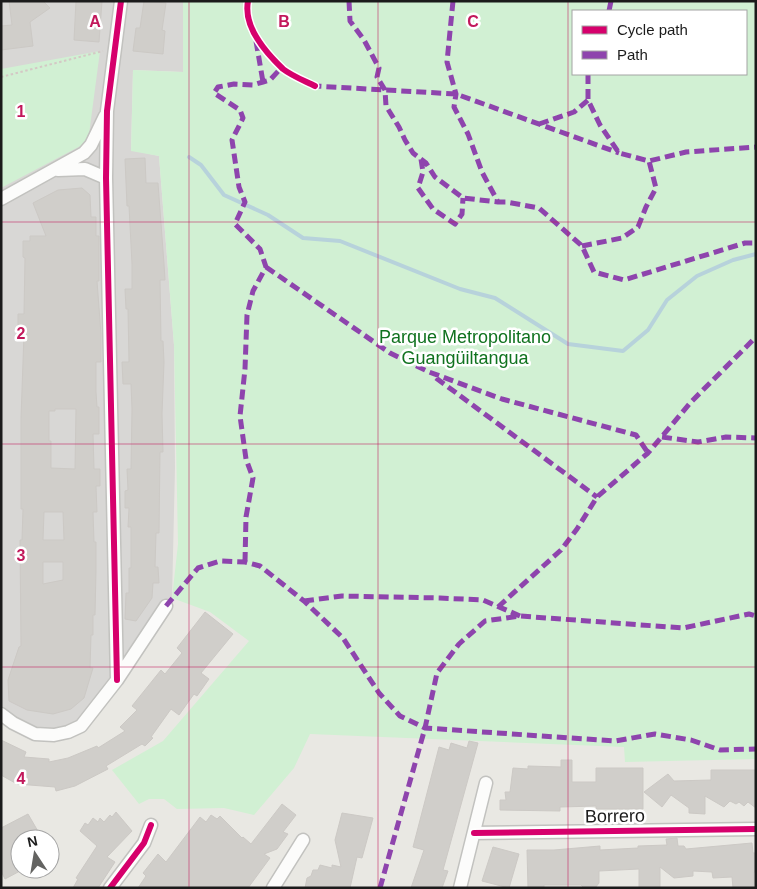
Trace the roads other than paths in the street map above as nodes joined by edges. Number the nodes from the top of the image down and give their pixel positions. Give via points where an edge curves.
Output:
1 (121, 1) edge
2 (107, 111) junction
3 (55, 170) junction
4 (106, 178) junction
5 (1, 199) edge
6 (166, 606) dead end
7 (117, 680) junction
8 (1, 714) edge
9 (486, 782) dead end
10 (151, 825) dead end
11 (756, 828) edge
12 (474, 834) junction
13 (303, 840) dead end
14 (110, 888) edge
15 (273, 888) edge
16 (460, 888) edge

1 - 2 street
2 - 3 street via 84,152
2 - 4 street
3 - 4 street via 85,169
3 - 5 street
4 - 7 street
6 - 7 street
7 - 8 street via 81,726 68,732 35,734
9 - 12 street
10 - 14 street via 144,843
11 - 12 street, Borrero
12 - 16 street
13 - 15 street

